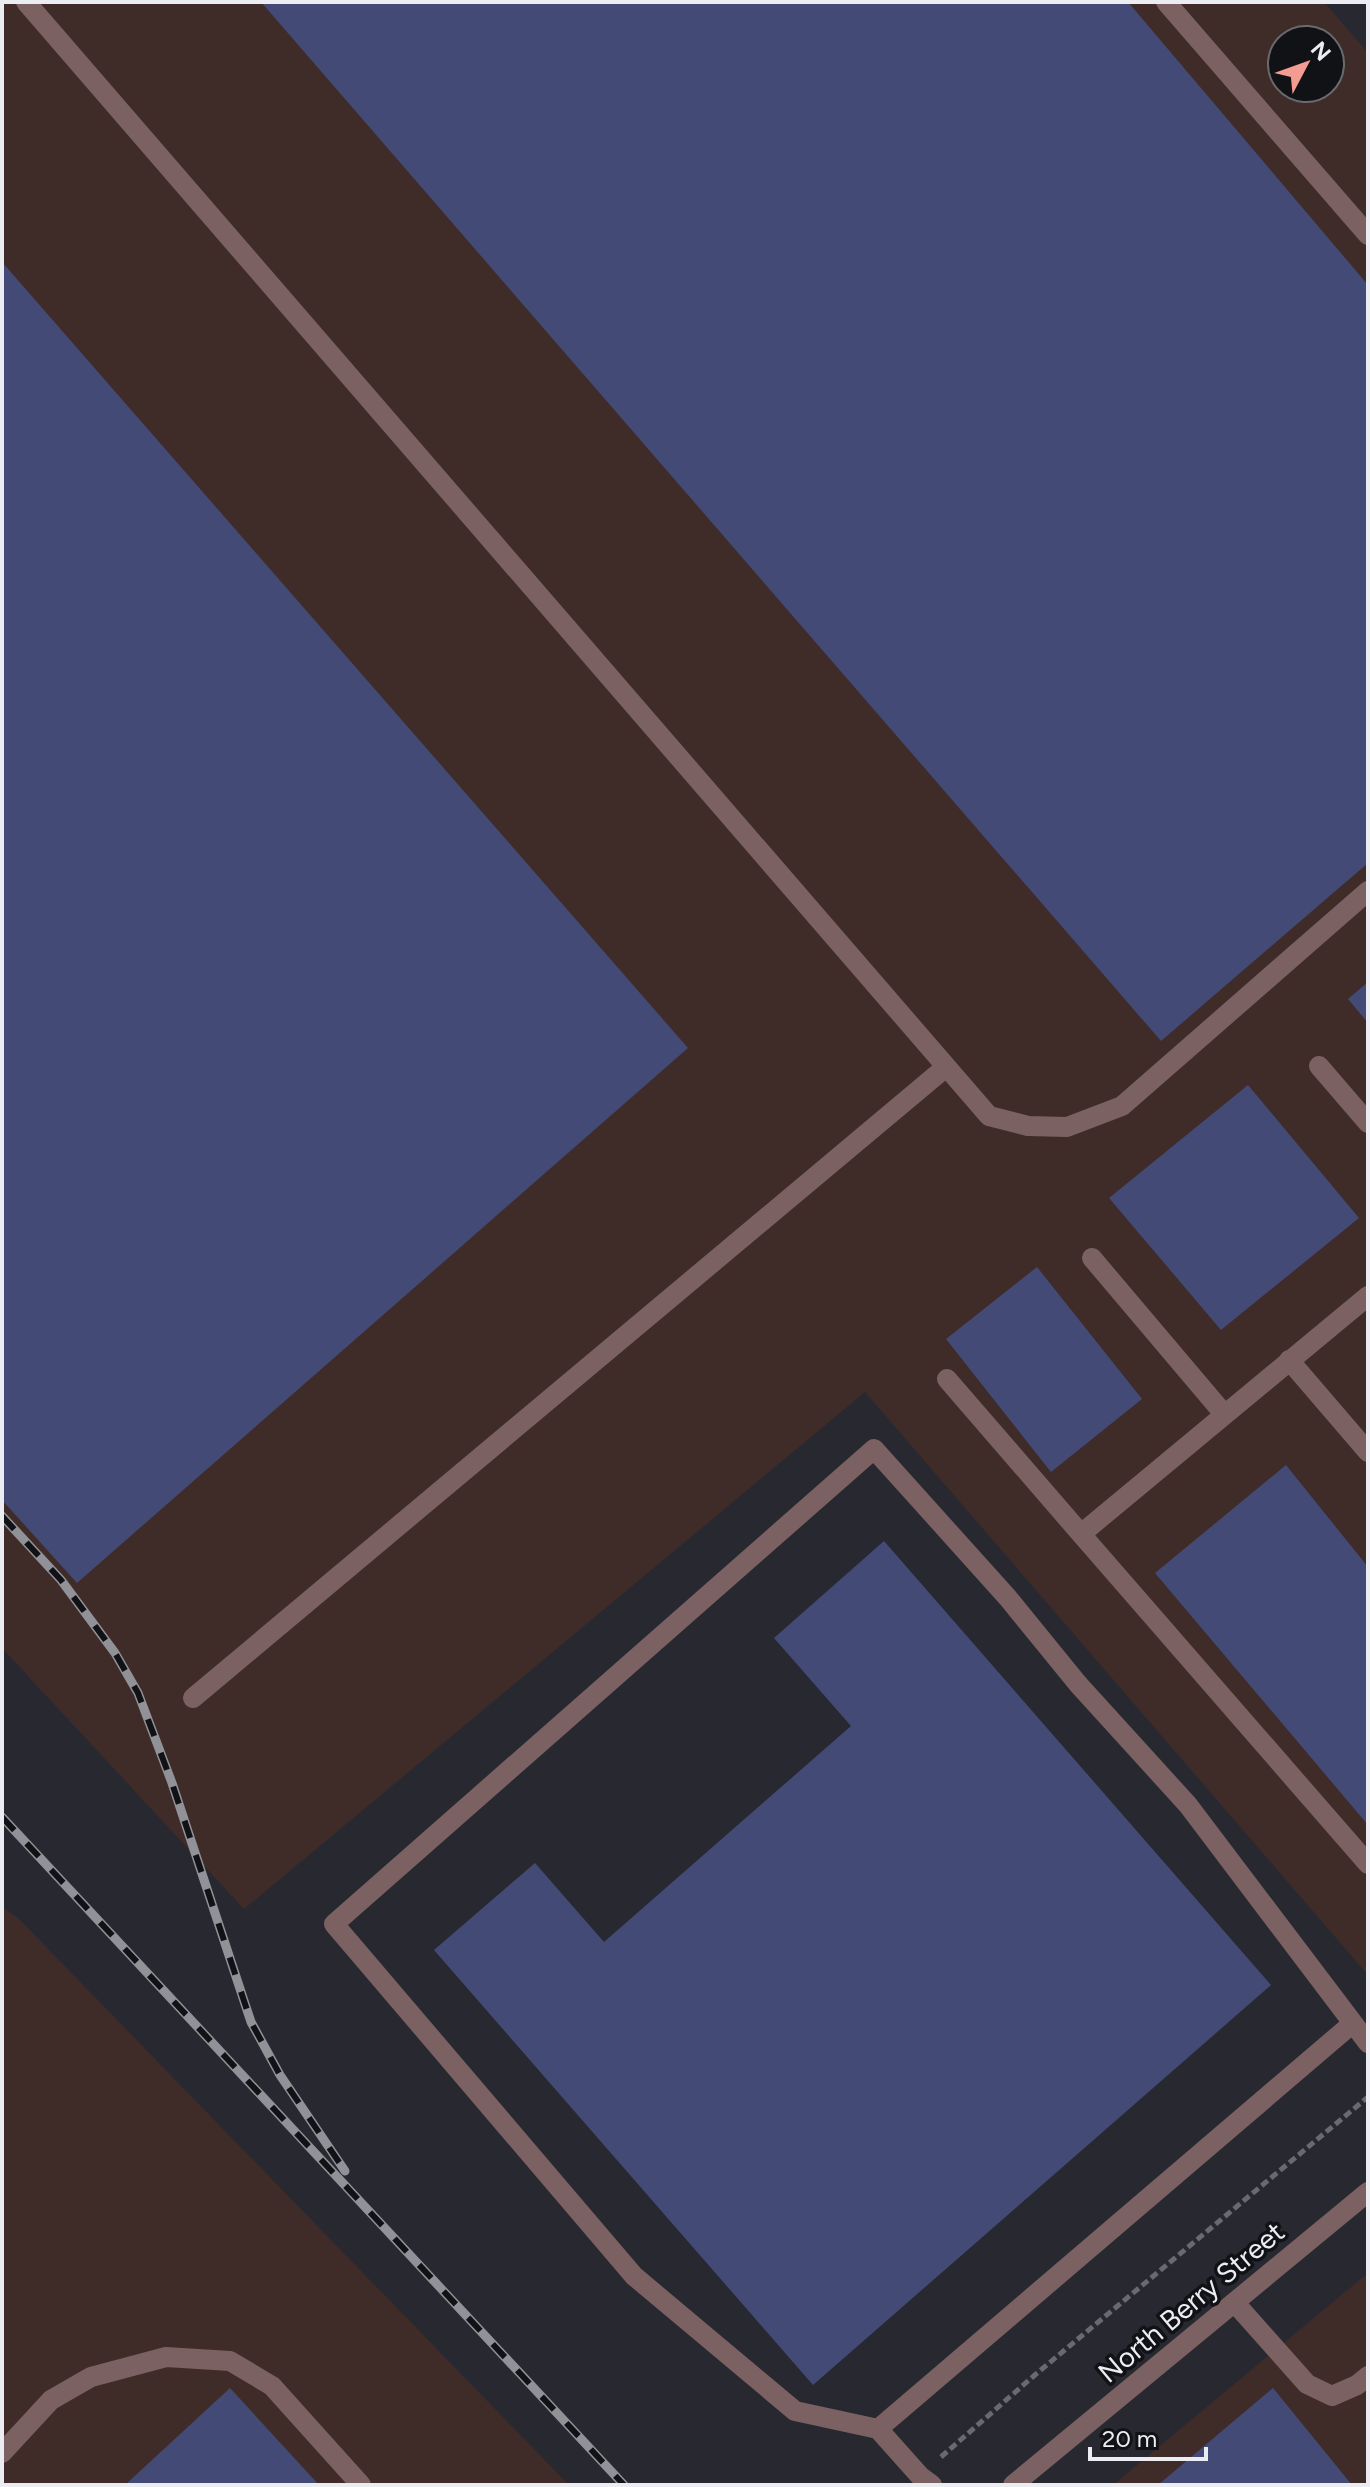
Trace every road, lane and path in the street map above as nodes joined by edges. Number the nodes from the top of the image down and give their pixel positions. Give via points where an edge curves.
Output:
1 (26, 2) edge
2 (1166, 2) edge
3 (1368, 235) edge
4 (1368, 891) edge
5 (1319, 1066) dead end
6 (946, 1067) junction
7 (1368, 1123) edge
8 (1092, 1258) dead end
9 (1368, 1296) edge
10 (1289, 1360) junction
11 (947, 1379) dead end
12 (1224, 1414) junction
13 (1368, 1452) edge
14 (1081, 1534) junction
15 (193, 1698) dead end
16 (1368, 1864) edge
17 (1353, 2023) junction
18 (1368, 2043) edge
19 (1368, 2097) edge
20 (1367, 2195) edge
21 (1235, 2303) junction
22 (1368, 2376) edge
23 (878, 2429) junction
24 (2, 2453) edge
25 (926, 2480) edge
26 (361, 2485) edge
27 (1013, 2485) edge

1 - 6 street
2 - 3 street
4 - 6 street via 1122,1106 1067,1127 1028,1126 989,1116
5 - 7 street
6 - 15 street
8 - 12 street
9 - 10 street
10 - 12 street
10 - 13 street
11 - 14 street
12 - 14 street
14 - 16 street
17 - 18 street
17 - 23 street
17 - 23 street via 1188,1805 874,1449 334,1924 634,2276 795,2411
19 - 25 path via 1047,2364
20 - 21 street, North Berry Street
21 - 22 street via 1307,2384 1332,2396
21 - 27 street, North Berry Street
23 - 25 street
24 - 26 street via 51,2400 91,2377 166,2357 230,2361 272,2386

